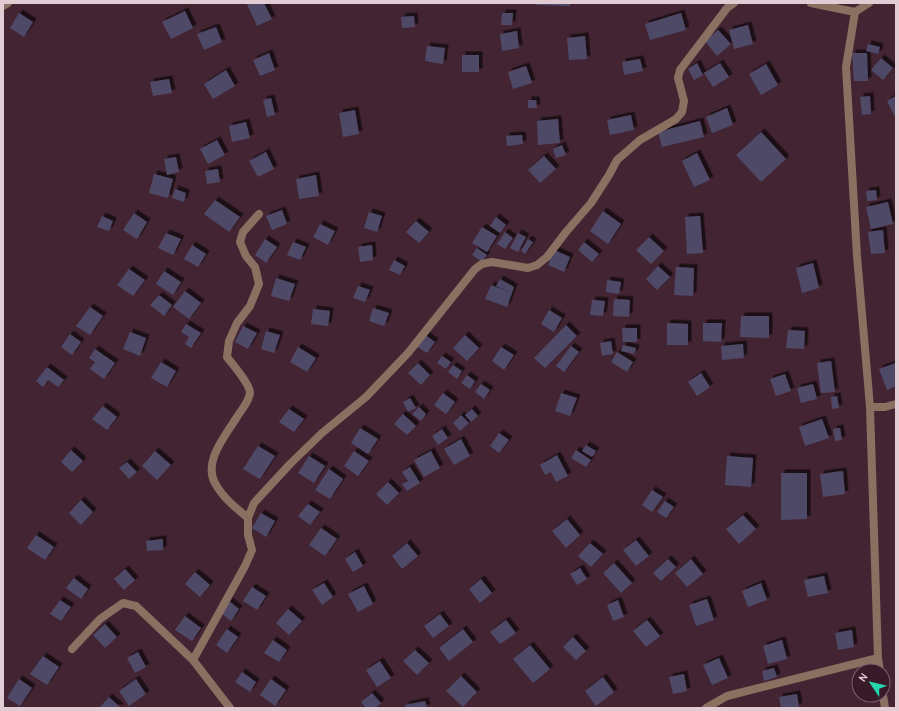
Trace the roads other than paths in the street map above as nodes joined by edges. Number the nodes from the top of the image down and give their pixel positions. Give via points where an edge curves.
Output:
1 (8, 3) edge
2 (811, 3) edge
3 (869, 3) edge
4 (729, 5) edge
5 (3, 6) edge
6 (855, 12) junction
7 (259, 214) dead end
8 (896, 404) edge
9 (870, 407) junction
10 (248, 518) junction
11 (72, 649) dead end
12 (878, 658) junction
13 (193, 660) junction
14 (879, 663) edge
15 (230, 708) edge
16 (706, 708) edge

1 - 5 street
2 - 6 street
3 - 6 street
4 - 10 street via 680,70 678,78 684,101 682,112 676,119 640,140 617,160 591,203 547,257 528,268 492,262 475,269 408,353 366,397 322,433 290,464 254,503
6 - 9 street via 846,67 857,256
7 - 10 street via 243,232 240,242 246,256 255,267 259,284 250,306 237,323 229,341 227,357 248,385 250,392 248,401 222,439 211,468 214,482 228,500
8 - 9 street
9 - 12 street
10 - 13 street via 252,550 246,566
11 - 13 street via 100,619 123,602 136,606
12 - 14 street
12 - 16 street via 727,696
13 - 15 street

